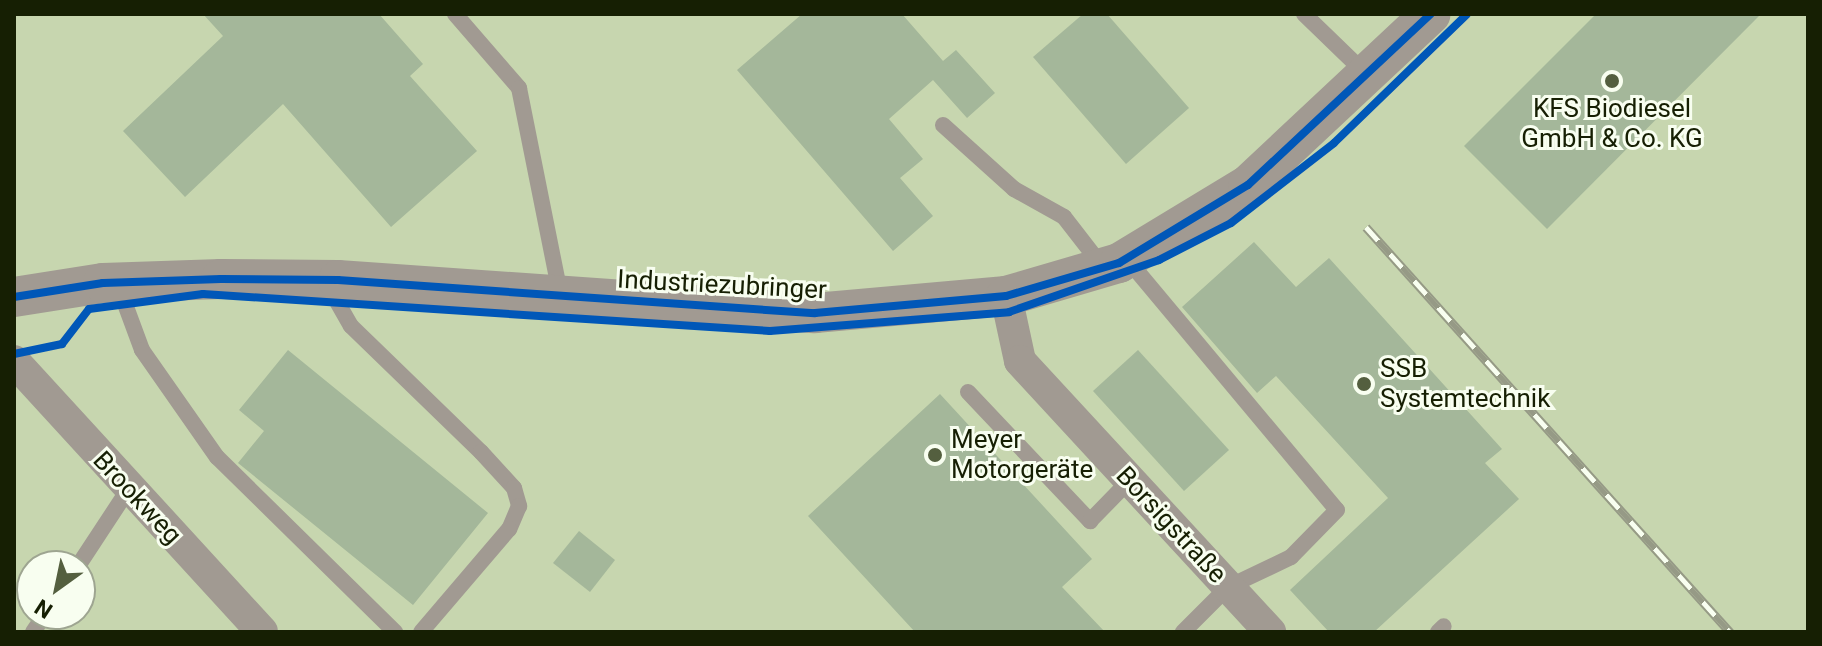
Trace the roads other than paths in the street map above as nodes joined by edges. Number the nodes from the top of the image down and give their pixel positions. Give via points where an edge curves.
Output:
1 (455, 14) edge
2 (1304, 14) edge
3 (1431, 14) edge
4 (1370, 78) junction
5 (943, 125) dead end
6 (1115, 263) junction
7 (325, 280) junction
8 (117, 283) junction
9 (560, 296) junction
10 (1006, 296) junction
11 (14, 297) edge
12 (14, 361) edge
13 (968, 392) dead end
14 (1130, 480) junction
15 (128, 490) junction
16 (89, 550) edge
17 (1228, 587) junction
18 (262, 632) edge
19 (395, 632) edge
20 (421, 632) edge
21 (1183, 632) edge
22 (1270, 632) edge

1 - 9 lane via 519,88
2 - 4 lane
3 - 4 street, Industriezubringer
4 - 6 street, Industriezubringer via 1248,185
5 - 6 lane via 1014,189 1064,217
6 - 10 street, Industriezubringer
6 - 17 lane via 1337,510 1291,557
7 - 8 street, Industriezubringer
7 - 9 street, Industriezubringer
7 - 20 lane via 351,326 481,452 514,488 519,506 509,529
8 - 11 street, Industriezubringer
8 - 19 lane via 142,350 217,457
9 - 10 street, Industriezubringer via 815,313
10 - 14 street, Borsigstraße via 1020,361
12 - 15 street, Brookweg
13 - 14 lane via 1090,521
14 - 17 street, Borsigstraße
15 - 16 lane
15 - 18 street, Brookweg
17 - 21 lane
17 - 22 street, Borsigstraße

